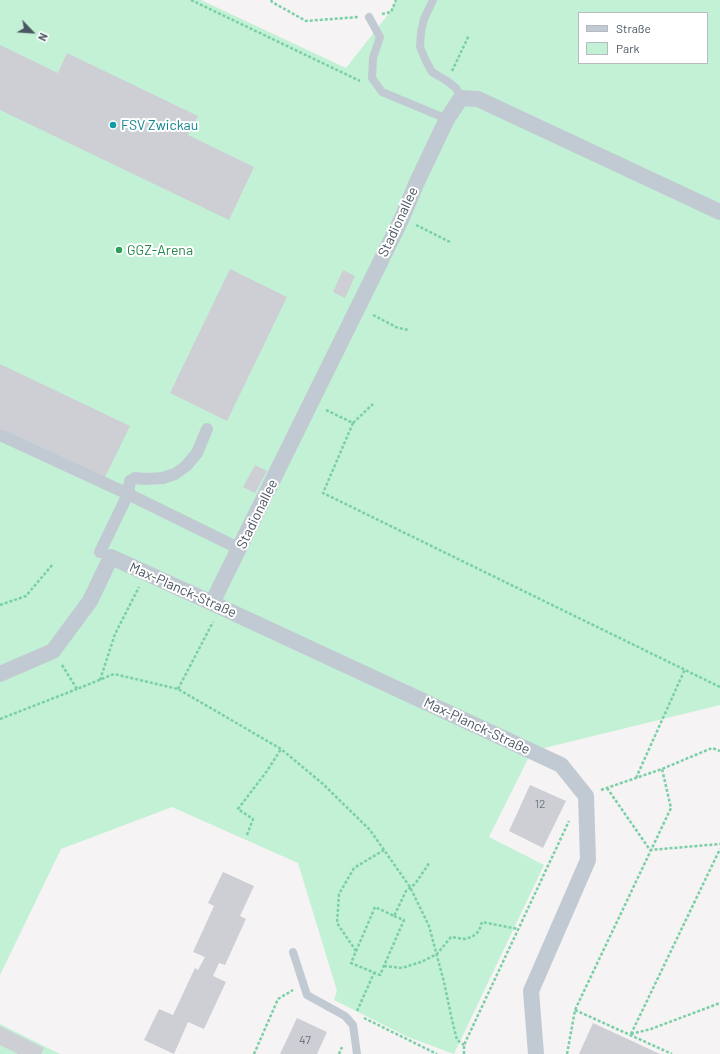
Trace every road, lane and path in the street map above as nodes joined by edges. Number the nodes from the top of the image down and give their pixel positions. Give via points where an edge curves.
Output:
1 (190, 0) edge
2 (270, 0) edge
3 (396, 0) edge
4 (433, 0) edge
5 (369, 16) junction
6 (469, 35) dead end
7 (447, 81) junction
8 (382, 92) junction
9 (461, 98) junction
10 (447, 120) junction
11 (720, 212) edge
12 (402, 218) junction
13 (450, 242) dead end
14 (358, 307) junction
15 (409, 330) dead end
16 (311, 402) junction
17 (373, 404) dead end
18 (353, 423) junction
19 (207, 429) dead end
20 (0, 435) edge
21 (128, 494) junction
22 (240, 549) junction
23 (105, 555) junction
24 (53, 564) dead end
25 (138, 589) dead end
26 (212, 603) junction
27 (0, 605) edge
28 (210, 628) dead end
29 (53, 651) junction
30 (685, 669) junction
31 (0, 674) edge
32 (100, 680) junction
33 (720, 687) edge
34 (77, 689) junction
35 (178, 689) junction
36 (0, 719) edge
37 (281, 749) junction
38 (720, 751) edge
39 (662, 769) junction
40 (636, 778) junction
41 (607, 788) junction
42 (586, 796) junction
43 (570, 818) dead end
44 (247, 835) dead end
45 (720, 844) edge
46 (720, 849) edge
47 (384, 850) junction
48 (650, 850) junction
49 (430, 862) dead end
50 (410, 887) junction
51 (394, 916) junction
52 (518, 929) junction
53 (356, 951) junction
54 (293, 952) dead end
55 (436, 954) junction
56 (384, 966) junction
57 (374, 973) junction
58 (303, 983) junction
59 (720, 1003) edge
60 (575, 1010) junction
61 (356, 1014) junction
62 (345, 1016) junction
63 (631, 1034) junction
64 (464, 1045) junction
65 (254, 1054) edge
66 (357, 1054) edge
67 (437, 1054) edge
68 (464, 1054) edge
69 (536, 1054) edge
70 (567, 1054) edge
71 (672, 1054) edge

1 - 8 path
2 - 5 path via 306,22
3 - 5 path via 390,12
4 - 7 lane via 424,19 420,47 432,72
5 - 8 lane via 380,37 373,58 372,78
6 - 7 path
7 - 9 lane via 456,88
8 - 10 lane
9 - 10 street, Stadionallee
9 - 11 street via 478,99
10 - 12 street, Stadionallee
12 - 13 path
12 - 14 street, Stadionallee
14 - 15 path via 398,328
14 - 16 street, Stadionallee
16 - 18 path
16 - 22 street, Stadionallee
17 - 18 path
18 - 30 path via 323,493
19 - 21 street via 196,453 186,466 175,474 163,478 135,478 130,482
20 - 21 street
21 - 22 street
21 - 23 street
22 - 26 street, Stadionallee
23 - 26 street, Max-Planck-Straße
23 - 29 street via 90,601
24 - 27 path via 26,596
25 - 32 path via 115,634
26 - 42 street, Max-Planck-Straße via 561,765
28 - 35 path
29 - 31 street
29 - 34 path
30 - 33 path
30 - 40 path
32 - 34 path
32 - 35 path via 114,674
34 - 36 path
35 - 37 path
37 - 44 path via 238,809 253,819
37 - 47 path via 323,784 370,830
38 - 39 path via 712,748
39 - 40 path
39 - 48 path via 671,808
40 - 41 path
41 - 42 path
41 - 48 path
42 - 69 street via 588,860 530,991
43 - 52 path
45 - 48 path
46 - 63 path
47 - 50 path
47 - 53 path via 354,868 340,894 337,923
48 - 60 path
49 - 50 path via 415,884
50 - 51 path via 406,890
50 - 55 path via 429,926
51 - 53 path via 375,907
51 - 56 path via 404,920
52 - 55 path via 482,922 479,931 472,937 451,937
52 - 64 path
53 - 57 path via 351,963
54 - 58 lane
55 - 56 path via 402,968
55 - 64 path via 457,1040
56 - 57 path via 380,975
57 - 61 path
58 - 62 lane via 307,995
58 - 65 path via 278,999
59 - 63 path
60 - 63 path
60 - 70 path
61 - 62 path
61 - 67 path
62 - 66 lane via 353,1025
63 - 71 path
64 - 68 path

